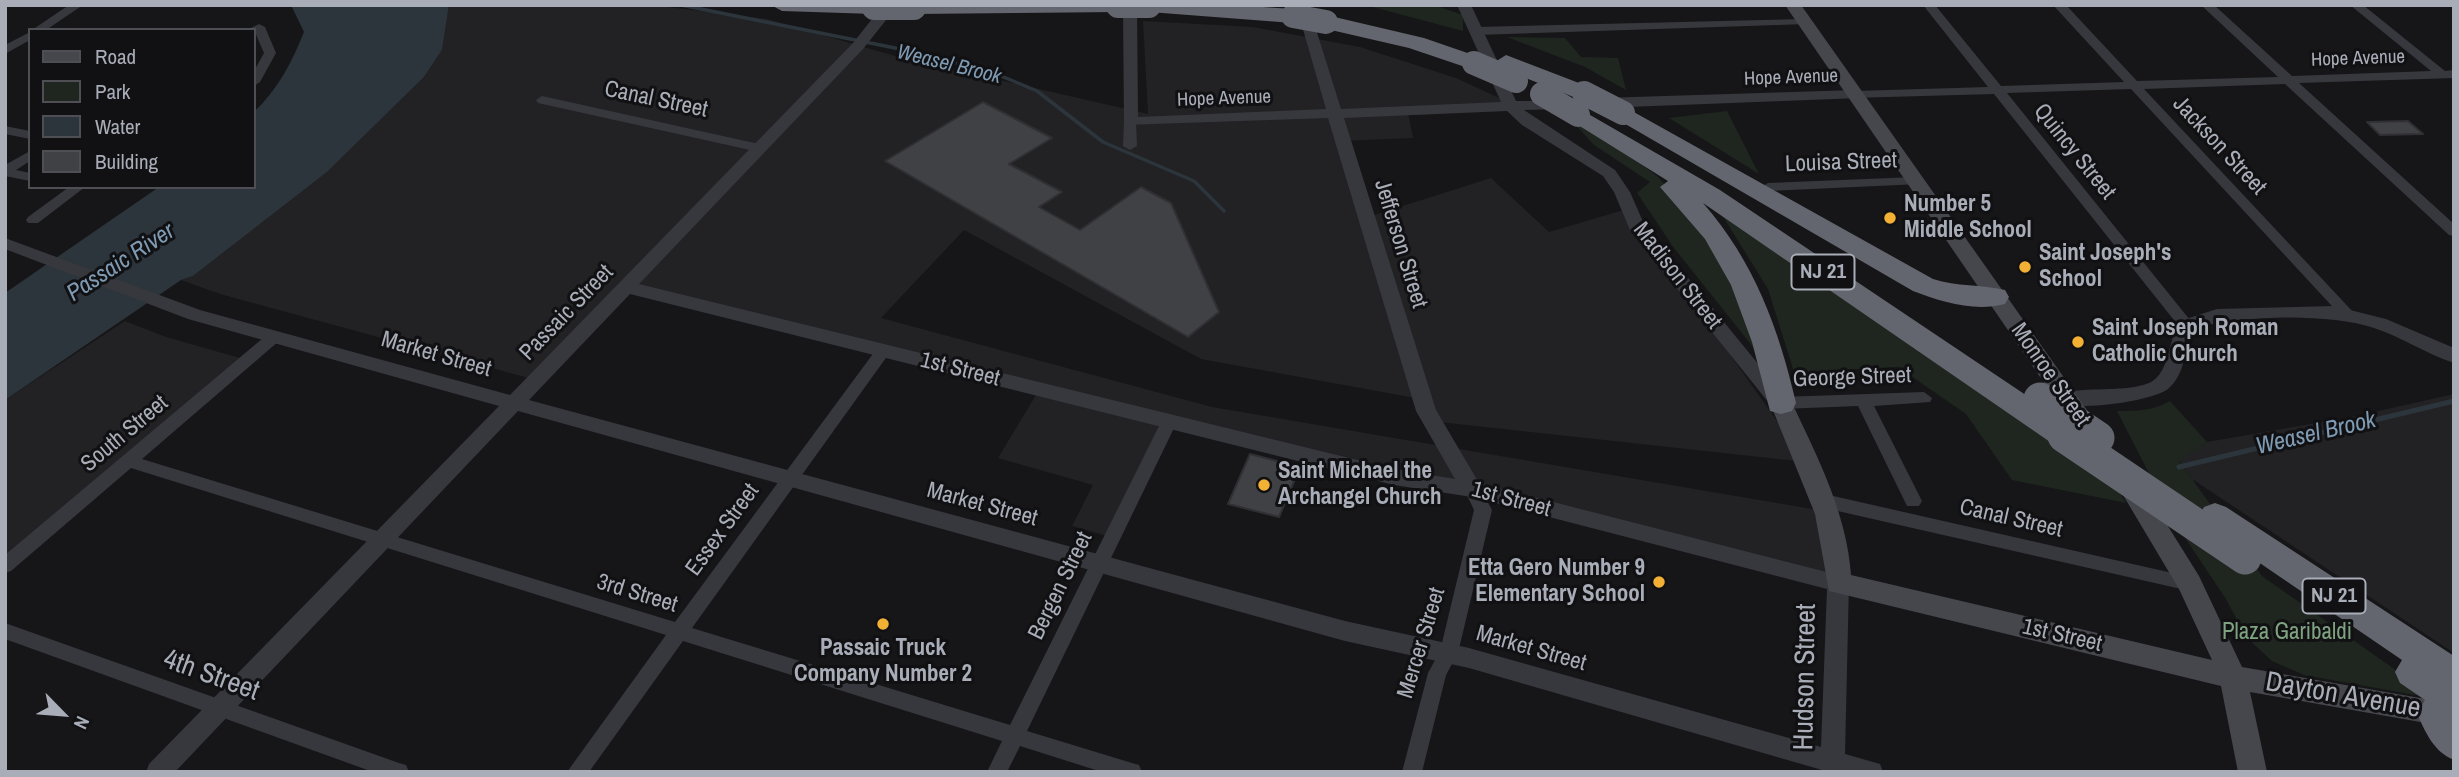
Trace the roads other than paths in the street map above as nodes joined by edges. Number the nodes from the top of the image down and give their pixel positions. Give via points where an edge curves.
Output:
1 (77, 5) edge
2 (782, 5) edge
3 (1130, 5) edge
4 (1464, 5) edge
5 (1793, 5) edge
6 (1929, 5) edge
7 (2059, 5) edge
8 (2207, 5) edge
9 (2356, 5) edge
10 (1118, 6) edge
11 (1149, 6) edge
12 (882, 7) edge
13 (1308, 11) edge
14 (1804, 22) junction
15 (41, 28) edge
16 (256, 28) edge
17 (5, 35) edge
18 (28, 37) edge
19 (1473, 47) junction
20 (5, 50) edge
21 (1511, 72) junction
22 (2448, 74) edge
23 (256, 78) edge
24 (2289, 81) junction
25 (2454, 84) edge
26 (2134, 86) junction
27 (1998, 91) junction
28 (1854, 96) junction
29 (542, 100) dead end
30 (1578, 101) junction
31 (1511, 106) junction
32 (1615, 113) junction
33 (1334, 114) junction
34 (1130, 122) junction
35 (5, 130) edge
36 (28, 135) edge
37 (1130, 146) dead end
38 (759, 148) junction
39 (28, 156) edge
40 (5, 172) edge
41 (28, 177) edge
42 (1915, 181) junction
43 (1768, 187) dead end
44 (75, 189) edge
45 (33, 220) dead end
46 (2454, 232) edge
47 (5, 243) edge
48 (626, 286) junction
49 (1995, 297) junction
50 (2348, 314) junction
51 (2186, 325) junction
52 (274, 337) junction
53 (883, 351) junction
54 (2454, 356) edge
55 (1924, 398) dead end
56 (2052, 398) junction
57 (1863, 400) junction
58 (1781, 403) junction
59 (513, 404) junction
60 (1169, 422) junction
61 (129, 461) junction
62 (789, 480) junction
63 (1472, 489) junction
64 (1821, 500) junction
65 (1913, 501) dead end
66 (382, 541) junction
67 (1099, 564) junction
68 (5, 565) edge
69 (1838, 583) junction
70 (2190, 584) junction
71 (5, 631) edge
72 (678, 632) junction
73 (1449, 653) junction
74 (2233, 677) junction
75 (2448, 706) edge
76 (218, 709) junction
77 (1015, 736) junction
78 (1833, 767) edge
79 (158, 772) edge
80 (399, 772) edge
81 (577, 772) edge
82 (997, 772) edge
83 (1132, 772) edge
84 (1412, 772) edge
85 (1871, 772) edge
86 (2253, 772) edge

1 - 15 street
2 - 12 highway, NJ 21
3 - 34 street
4 - 19 street, Madison Street
5 - 14 main road, Monroe Street
6 - 27 street, Quincy Street
7 - 26 street, Jackson Street
8 - 24 street
9 - 22 street
10 - 11 highway, NJ 21, bridge
10 - 12 highway, NJ 21, bridge
11 - 13 highway, NJ 21
12 - 38 street, Passaic Street via 862,42
13 - 19 highway, NJ 21 via 1416,43
13 - 33 street, Jefferson Street
14 - 19 street
14 - 28 main road, Monroe Street
16 - 23 street via 270,54
17 - 18 street
18 - 20 street
19 - 21 highway, NJ 21, bridge
19 - 31 street, Madison Street
21 - 30 highway, NJ 21
21 - 30 highway, NJ 21, bridge via 1542,94
22 - 24 street, Hope Avenue
22 - 25 street
24 - 26 street, Hope Avenue
24 - 46 street
26 - 27 street, Hope Avenue
26 - 50 street, Jackson Street
27 - 28 street, Hope Avenue
27 - 51 street, Quincy Street
28 - 31 street, Hope Avenue
28 - 42 main road, Monroe Street
29 - 38 street, Canal Street
30 - 32 highway, NJ 21
30 - 58 highway via 1700,213 1725,245 1750,295
30 - 75 highway, NJ 21, bridge via 2245,558
31 - 33 street, Hope Avenue
31 - 58 street, Madison Street via 1528,122 1609,173 1636,226
32 - 49 highway via 1923,285 1950,295
32 - 56 highway, NJ 21
33 - 34 street, Hope Avenue
33 - 63 street, Jefferson Street via 1426,411
34 - 37 street
35 - 36 street
38 - 48 street, Passaic Street
39 - 40 street
40 - 41 street
42 - 43 street, Louisa Street
42 - 49 main road, Monroe Street
44 - 45 street
47 - 52 street, Market Street via 169,306
48 - 53 street, 1st Street
48 - 59 street, Passaic Street
49 - 56 main road, Monroe Street
50 - 51 street via 2307,310 2217,315
50 - 54 street
51 - 56 street via 2162,384 2130,395
52 - 59 street, Market Street
52 - 61 street, South Street
53 - 60 street, 1st Street
53 - 62 street, Essex Street
55 - 57 street, George Street
56 - 70 main road, Monroe Street via 2149,513
56 - 75 highway, NJ 21, bridge via 2215,516
57 - 58 street, George Street
57 - 65 street
58 - 64 main road, Madison Street
59 - 62 street, Market Street
59 - 66 street, Passaic Street
60 - 63 street, 1st Street via 1394,477
60 - 67 street, Bergen Street
61 - 66 street, 3rd Street
61 - 68 street, South Street
62 - 67 street, Market Street
62 - 72 street, Essex Street
63 - 69 street, 1st Street
63 - 73 street, Mercer Street via 1483,510
64 - 69 main road, Madison Street via 1838,561
64 - 70 street, Canal Street
66 - 72 street, 3rd Street
66 - 76 street, Passaic Street
67 - 73 street, Market Street via 1345,631
67 - 77 street, Bergen Street
69 - 74 main road, 1st Street
69 - 78 street, Hudson Street
70 - 74 main road, Monroe Street
71 - 76 street, 4th Street
72 - 77 street, 3rd Street
72 - 81 street, Essex Street
73 - 78 street, Market Street
73 - 84 street, Mercer Street via 1437,673
74 - 75 main road, Dayton Avenue
74 - 86 main road, Monroe Street
76 - 79 street, Passaic Street
76 - 80 street, 4th Street
77 - 82 street, Bergen Street
77 - 83 street, 3rd Street
78 - 85 street, Market Street

